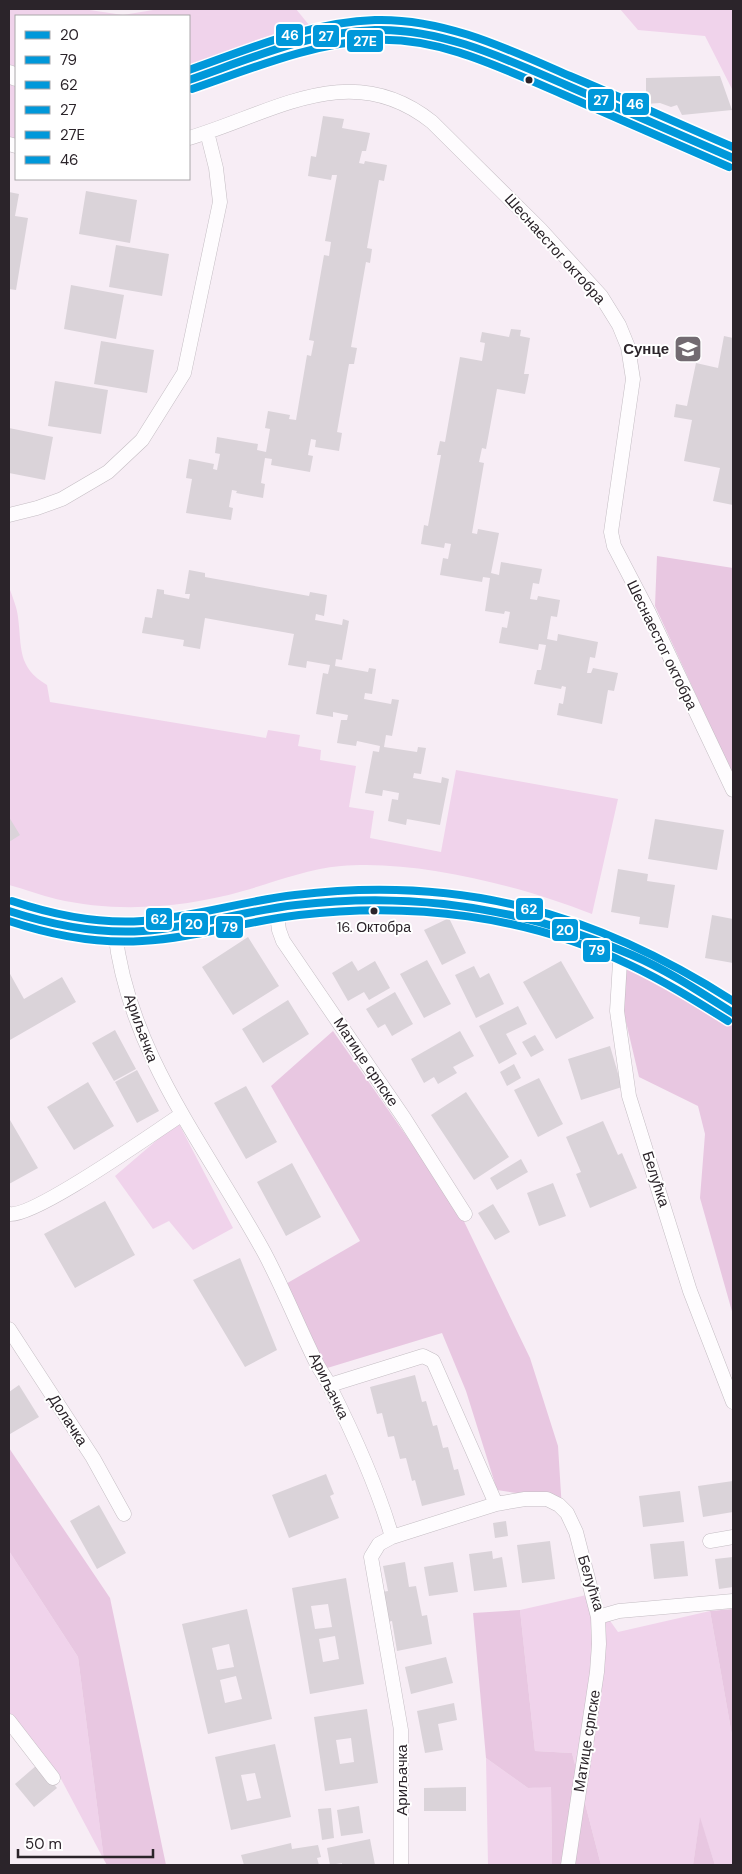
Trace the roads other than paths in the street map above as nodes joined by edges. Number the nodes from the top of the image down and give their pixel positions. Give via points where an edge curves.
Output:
1 (190, 80) edge
2 (207, 132) junction
3 (190, 138) edge
4 (733, 158) edge
5 (9, 515) edge
6 (733, 790) edge
7 (276, 908) junction
8 (9, 912) edge
9 (115, 932) junction
10 (624, 950) junction
11 (733, 1013) edge
12 (181, 1115) junction
13 (9, 1214) edge
14 (465, 1214) dead end
15 (9, 1329) edge
16 (330, 1385) junction
17 (733, 1402) edge
18 (496, 1504) junction
19 (124, 1514) dead end
20 (392, 1537) junction
21 (733, 1537) edge
22 (710, 1541) dead end
23 (733, 1602) edge
24 (598, 1617) junction
25 (9, 1721) edge
26 (53, 1778) dead end
27 (402, 1865) edge
28 (568, 1865) edge

1 - 4 street via 256,55 346,33 376,30 418,32 507,60
2 - 3 street, Шеснаестог октобра
2 - 5 street via 220,202 184,373 142,440 108,472 62,499
2 - 6 street, Шеснаестог октобра via 328,92 361,90 393,99 432,122 540,229 601,296 625,339 634,379 612,532 614,546
7 - 9 main road via 172,927
7 - 10 main road via 358,899 453,902 542,920
7 - 14 street, Матице српске via 278,930 283,941
8 - 9 main road
9 - 12 street, Ариљачка via 135,1018 150,1057
10 - 11 main road via 664,969
10 - 17 street, Белућка via 620,962 617,1011 629,1096 690,1291
12 - 13 street via 60,1194 18,1214
12 - 16 street, Ариљачка via 265,1254
15 - 19 street, Долачка via 93,1458
16 - 18 street via 423,1356 433,1361
16 - 20 street, Ариљачка via 382,1503
18 - 20 street, Белућка
18 - 24 street, Белућка via 547,1499 567,1513 576,1532
20 - 27 street, Ариљачка via 379,1544 371,1557 401,1730
21 - 22 street
23 - 24 street, Белућка via 619,1610
24 - 28 street, Матице српске via 598,1672
25 - 26 street

